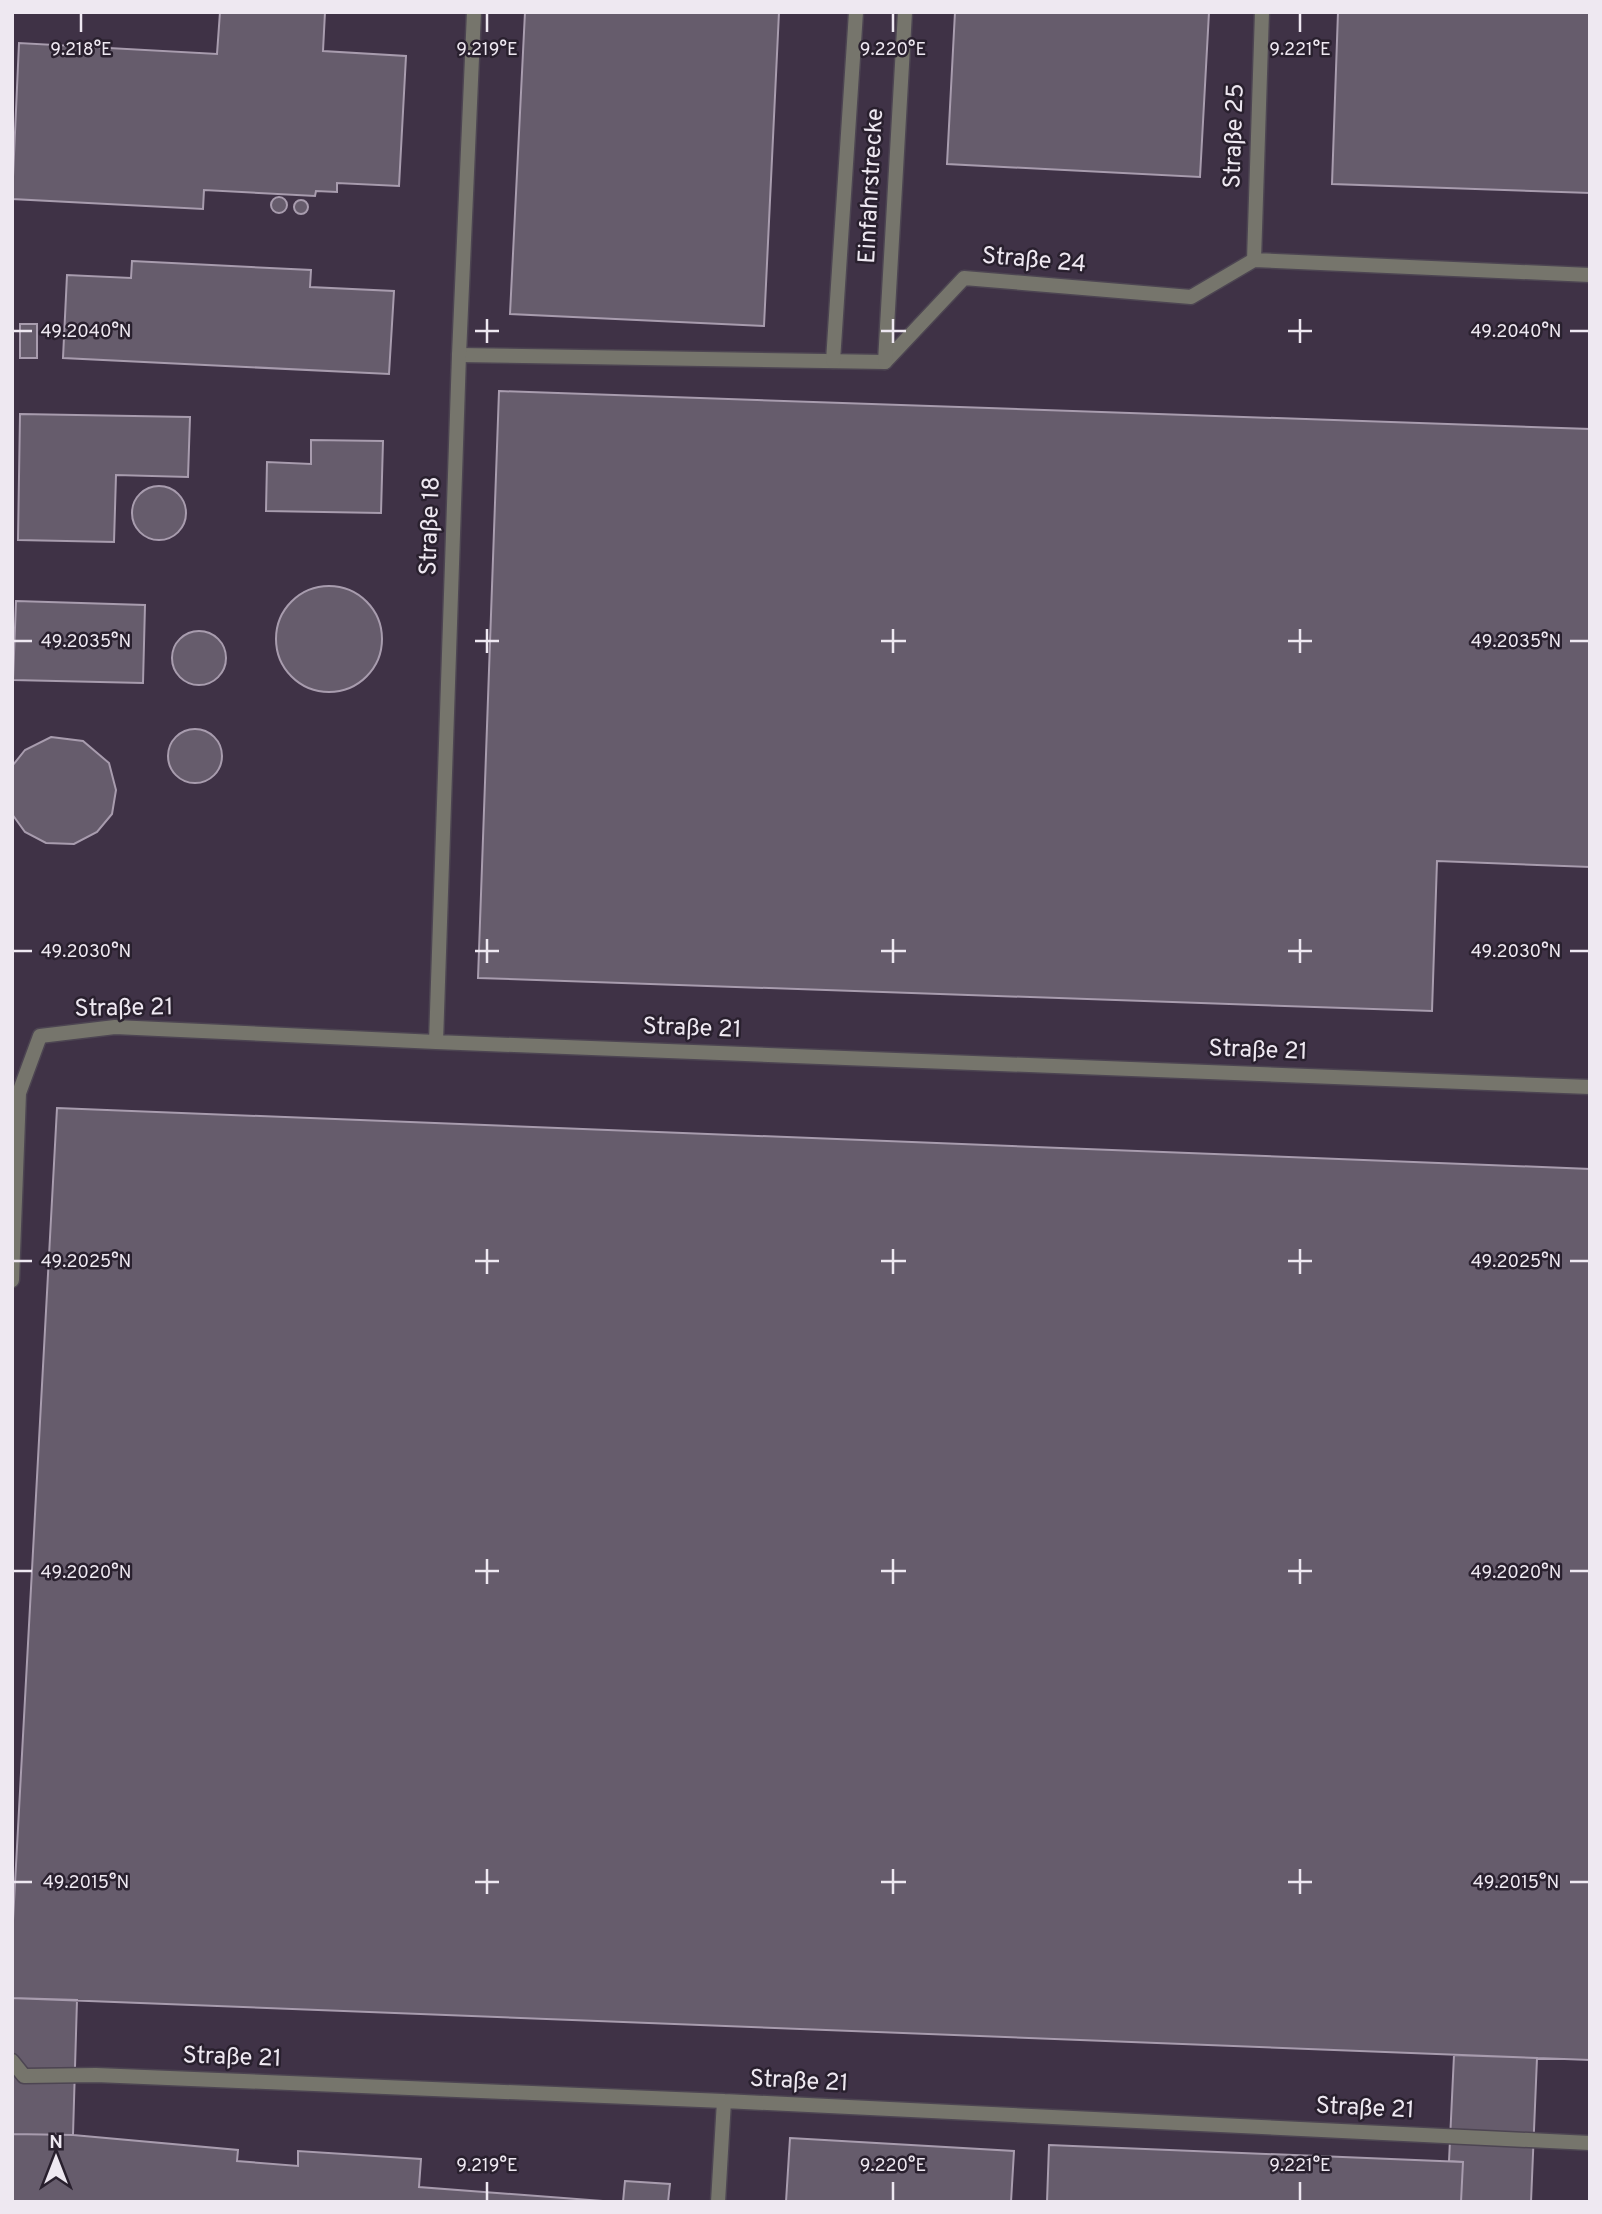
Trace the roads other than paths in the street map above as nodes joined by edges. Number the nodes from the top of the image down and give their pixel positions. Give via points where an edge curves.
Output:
1 (474, 12) edge
2 (856, 12) edge
3 (905, 12) edge
4 (1262, 12) edge
5 (1254, 260) junction
6 (1590, 275) edge
7 (459, 355) junction
8 (832, 361) junction
9 (885, 362) junction
10 (436, 1042) junction
11 (1590, 1087) edge
12 (12, 1280) edge
13 (12, 2061) edge
14 (724, 2101) junction
15 (1590, 2143) edge
16 (718, 2202) edge

1 - 7 street, Straße 18
2 - 8 street, Einfahrstrecke
3 - 9 street, Einfahrstrecke
4 - 5 street, Straße 25
5 - 6 street
5 - 9 street, Straße 24 via 1191,297 964,278
7 - 8 street
7 - 10 street, Straße 18
8 - 9 street
10 - 11 street, Straße 21
10 - 12 street, Straße 21 via 115,1027 40,1036 19,1093
13 - 14 street, Straße 21 via 24,2076 96,2075
14 - 15 street, Straße 21
14 - 16 street

